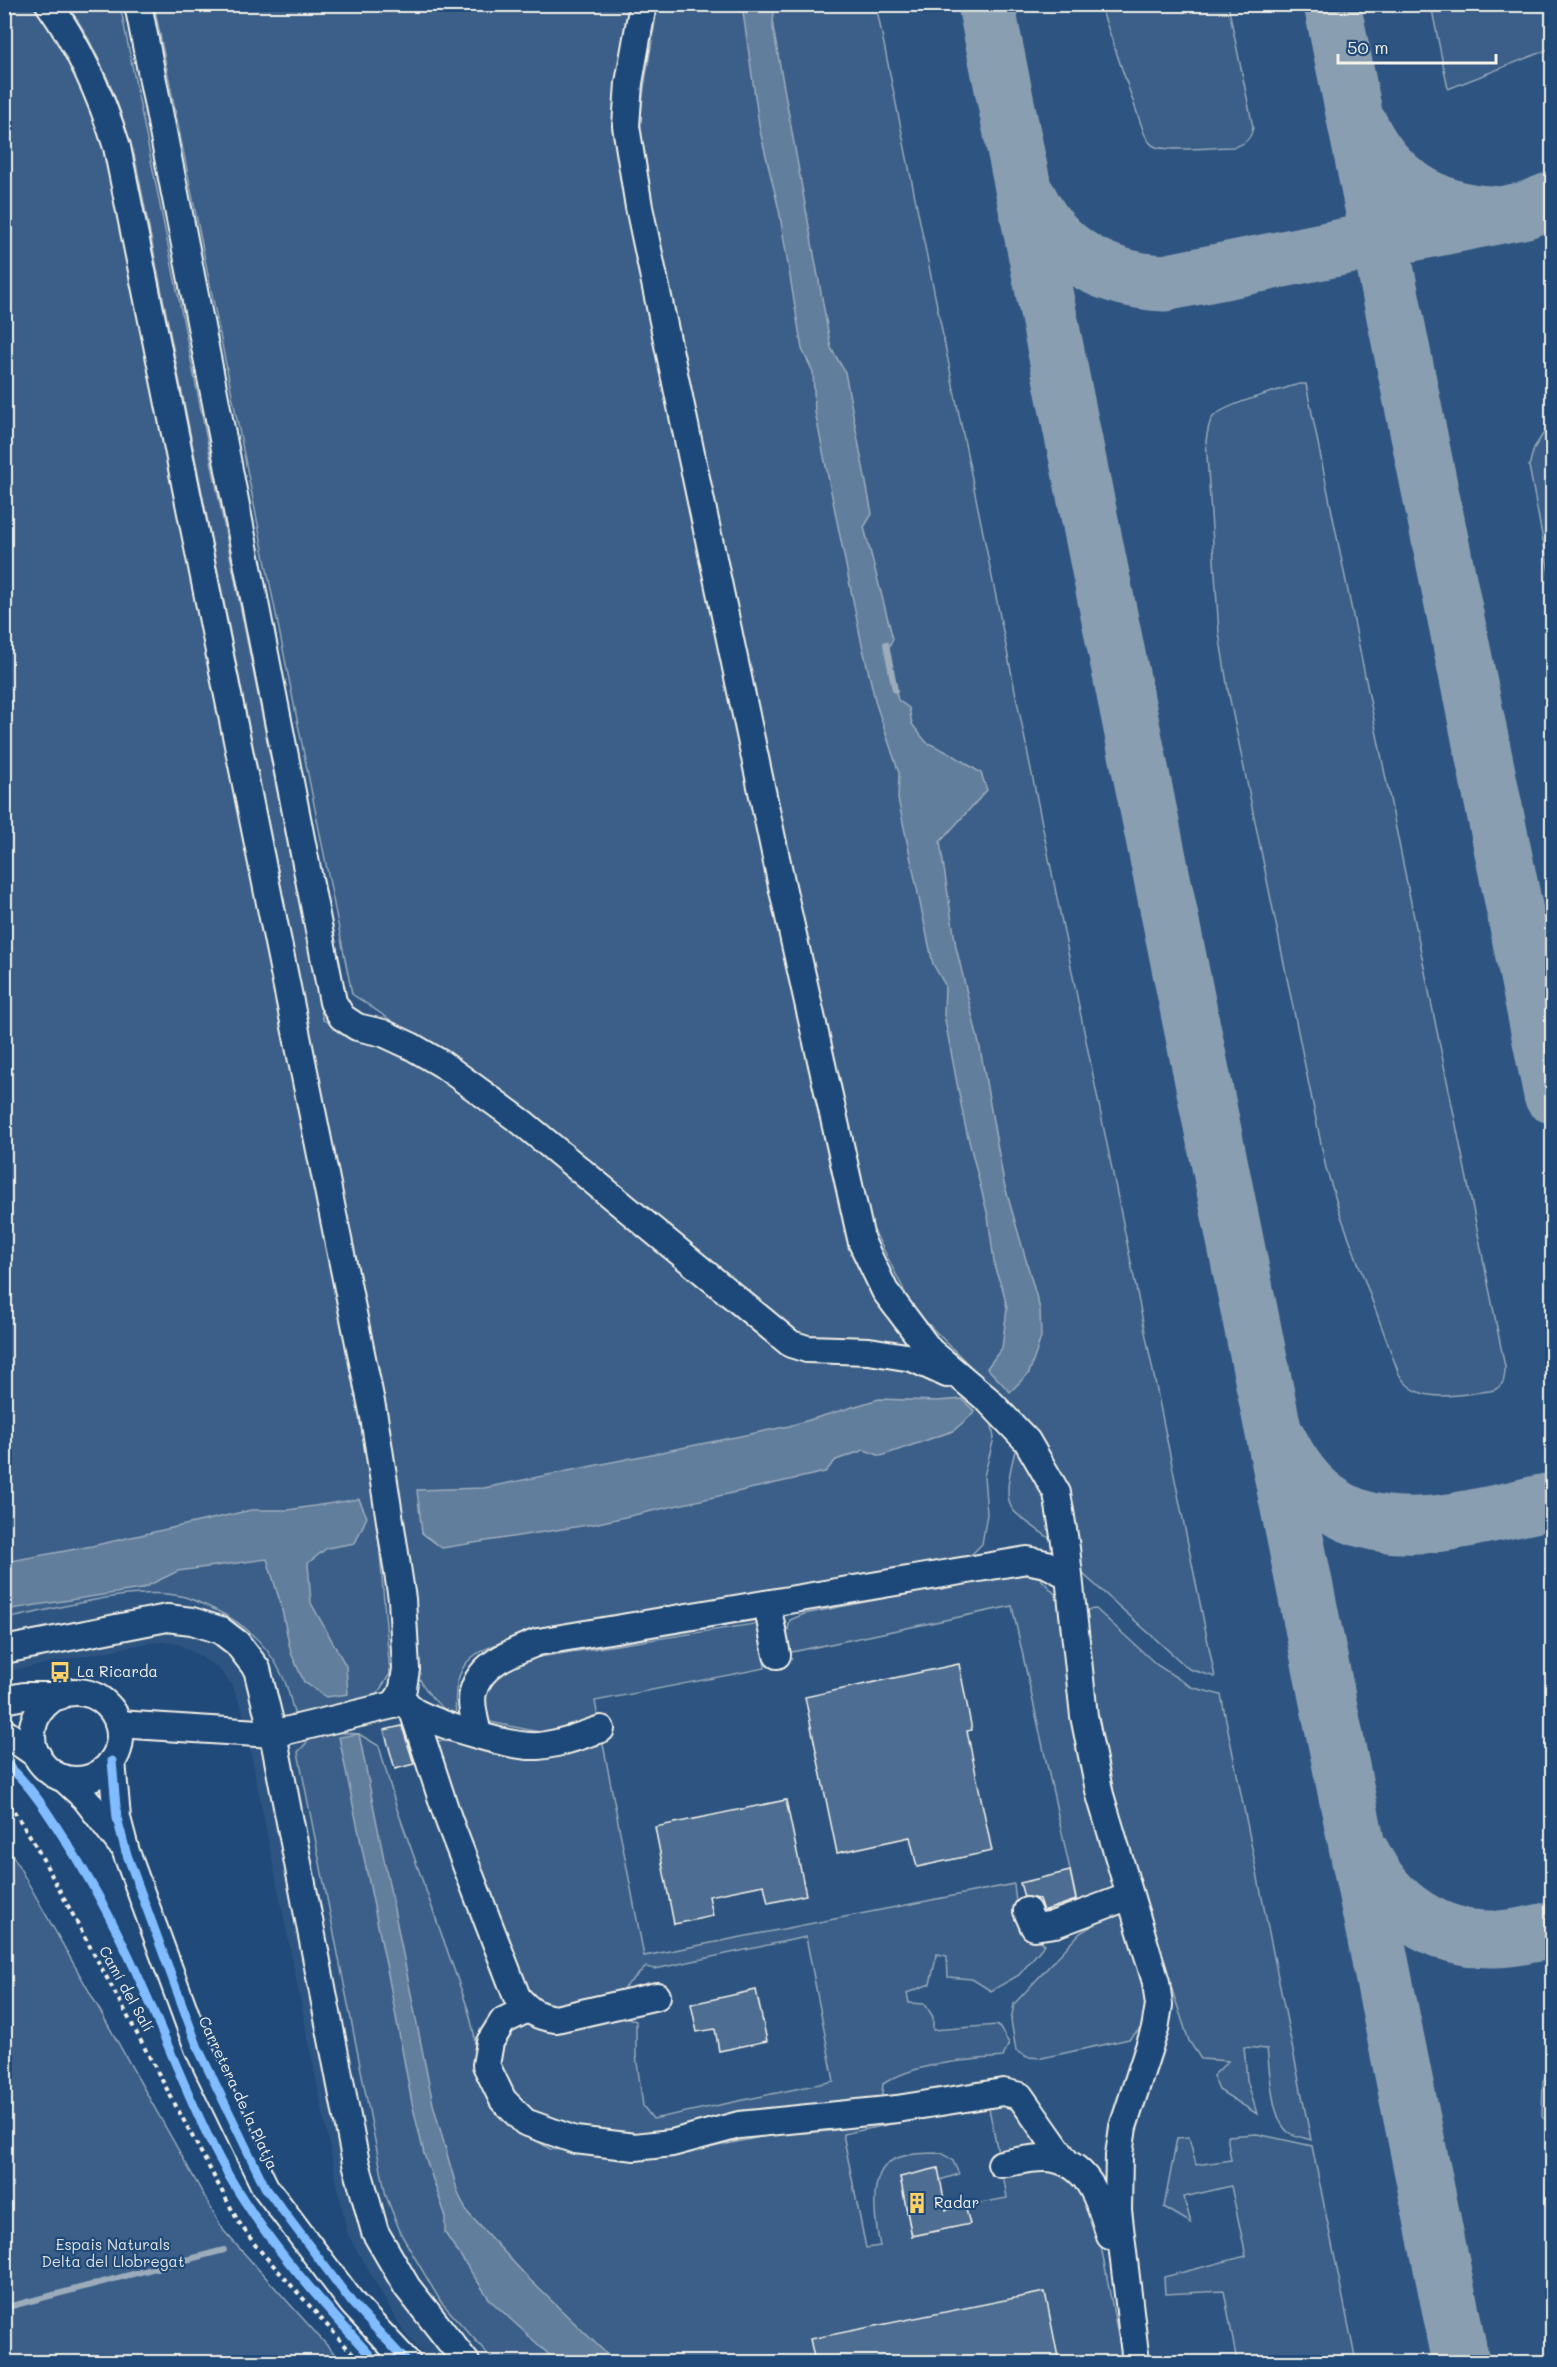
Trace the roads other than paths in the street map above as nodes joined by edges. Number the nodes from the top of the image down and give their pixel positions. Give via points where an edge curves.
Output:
1 (50, 4) edge
2 (138, 4) edge
3 (643, 4) edge
4 (988, 1400) junction
5 (1069, 1576) junction
6 (767, 1604) junction
7 (4, 1650) edge
8 (777, 1655) dead end
9 (60, 1696) junction
10 (4, 1700) edge
11 (407, 1704) junction
12 (118, 1724) junction
13 (600, 1729) dead end
14 (4, 1732) edge
15 (273, 1734) junction
16 (478, 1734) junction
17 (38, 1756) junction
18 (112, 1761) junction
19 (63, 1778) junction
20 (126, 1852) junction
21 (1130, 1896) junction
22 (1027, 1911) dead end
23 (657, 1996) dead end
24 (527, 2009) junction
25 (1067, 2163) junction
26 (1001, 2164) dead end
27 (1123, 2248) junction
28 (407, 2362) edge
29 (466, 2362) edge
30 (1136, 2362) edge

1 - 11 street via 86,63 104,104 130,208 374,1417 402,1599
2 - 4 street via 333,1002 342,1017 357,1027 411,1046 473,1086 791,1344 807,1349 912,1358
3 - 4 street via 629,82 626,126 639,207 856,1221 885,1291 930,1351
4 - 5 street via 1027,1441 1057,1493
5 - 6 street via 1046,1564 1027,1560
5 - 21 street via 1084,1716 1100,1795
6 - 8 street
6 - 16 street via 538,1642 501,1657 484,1672 473,1692
7 - 15 street via 167,1618 192,1621 220,1630 237,1643 257,1669
9 - 10 street
9 - 12 street via 80,1692 95,1696 113,1712
9 - 17 street via 43,1707 35,1720 32,1737
11 - 15 street
11 - 16 street via 432,1721
11 - 24 street via 517,1997
12 - 15 street
12 - 18 street via 120,1737
13 - 16 street via 535,1746
14 - 17 street
15 - 29 street via 356,2163 375,2232 406,2287
17 - 19 street via 51,1772
18 - 19 street via 90,1777
18 - 20 street, Carretera de la Platja via 117,1818
19 - 20 street, Carretera de la Platja via 92,1806
20 - 28 street, Carretera de la Platja via 198,2048 265,2187 354,2304
21 - 22 street via 1055,1924 1034,1926
21 - 27 street via 1159,2004 1155,2029 1123,2127 1118,2210
23 - 24 street via 556,2019
24 - 25 street via 503,2021 490,2042 486,2065 502,2100 525,2122 575,2140 635,2147 672,2144 739,2125 897,2109 1003,2092 1020,2096
25 - 26 street via 1048,2158
25 - 27 street via 1090,2184 1099,2198 1111,2239
27 - 30 street

